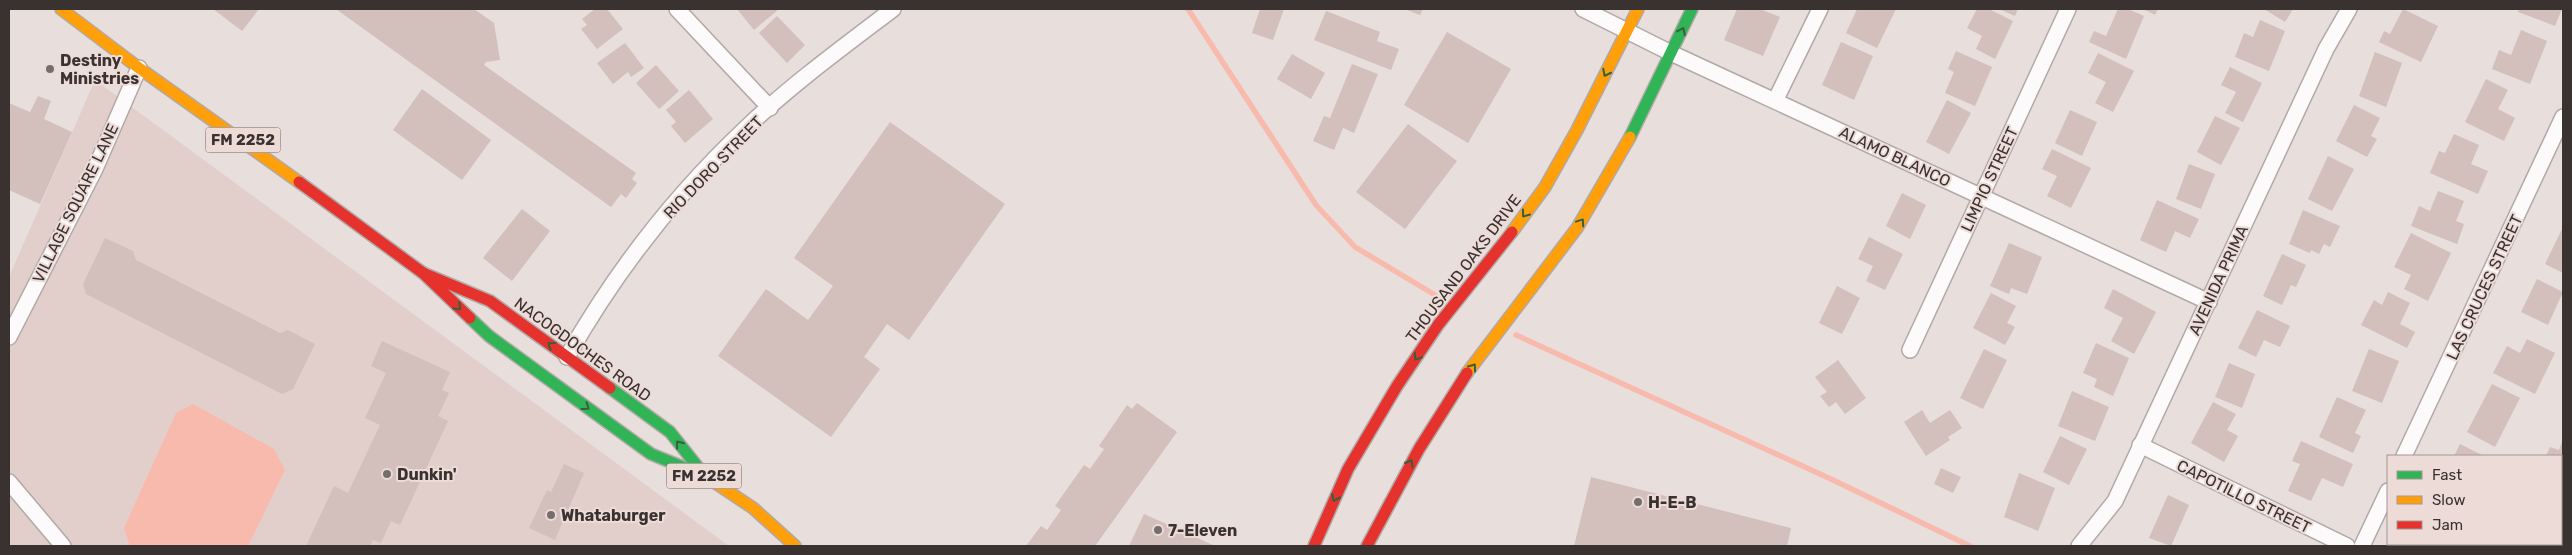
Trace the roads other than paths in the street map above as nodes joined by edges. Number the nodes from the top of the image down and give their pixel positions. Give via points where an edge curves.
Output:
1 (61, 9) edge
2 (677, 9) edge
3 (893, 9) edge
4 (1583, 9) edge
5 (1638, 9) edge
6 (1692, 9) edge
7 (1820, 9) edge
8 (2068, 9) edge
9 (2350, 9) edge
10 (1629, 30) junction
11 (1671, 53) junction
12 (139, 68) junction
13 (1776, 100) junction
14 (770, 108) junction
15 (2563, 117) edge
16 (1980, 196) junction
17 (423, 272) junction
18 (2209, 302) junction
19 (9, 337) edge
20 (1910, 350) dead end
21 (567, 357) junction
22 (2140, 446) junction
23 (2404, 455) edge
24 (705, 476) junction
25 (9, 482) edge
26 (2387, 493) edge
27 (63, 546) edge
28 (795, 546) edge
29 (1314, 546) edge
30 (1367, 546) edge
31 (2079, 546) edge
32 (2347, 546) edge
33 (2362, 546) edge

1 - 12 main road, NACOGDOCHES ROAD / FM 2252
2 - 14 street
3 - 14 street, RIO DORO STREET
4 - 10 street, ALAMO BLANCO
5 - 10 main road, THOUSAND OAKS DRIVE
11 -> 6 main road
7 - 13 street
8 - 16 street, LIMPIO STREET
9 - 18 street, AVENIDA PRIMA via 2326,49
10 - 11 street, ALAMO BLANCO
10 -> 29 main road, THOUSAND OAKS DRIVE via 1545,187 1438,326 1397,386 1348,468
11 - 13 street, ALAMO BLANCO
30 -> 11 main road via 1410,462 1454,392 1593,204
12 - 17 main road, NACOGDOCHES ROAD / FM 2252
12 - 19 street, VILLAGE SQUARE LANE via 95,169
13 - 16 street, ALAMO BLANCO
14 - 21 street, RIO DORO STREET via 746,128 672,207 583,327
15 - 23 street, LAS CRUCES STREET
16 - 18 street, ALAMO BLANCO
16 - 20 street, LIMPIO STREET
21 -> 17 main road, NACOGDOCHES ROAD / FM 2252 via 490,301
17 -> 24 main road, NACOGDOCHES ROAD / FM 2252 via 489,336 651,454
18 - 22 street, AVENIDA PRIMA
24 -> 21 main road, NACOGDOCHES ROAD / FM 2252 via 670,432
22 - 31 street, AVENIDA PRIMA via 2115,501
22 - 32 street, CAPOTILLO STREET
24 - 28 main road, NACOGDOCHES ROAD / FM 2252 via 753,508
25 - 27 street
26 - 33 street

